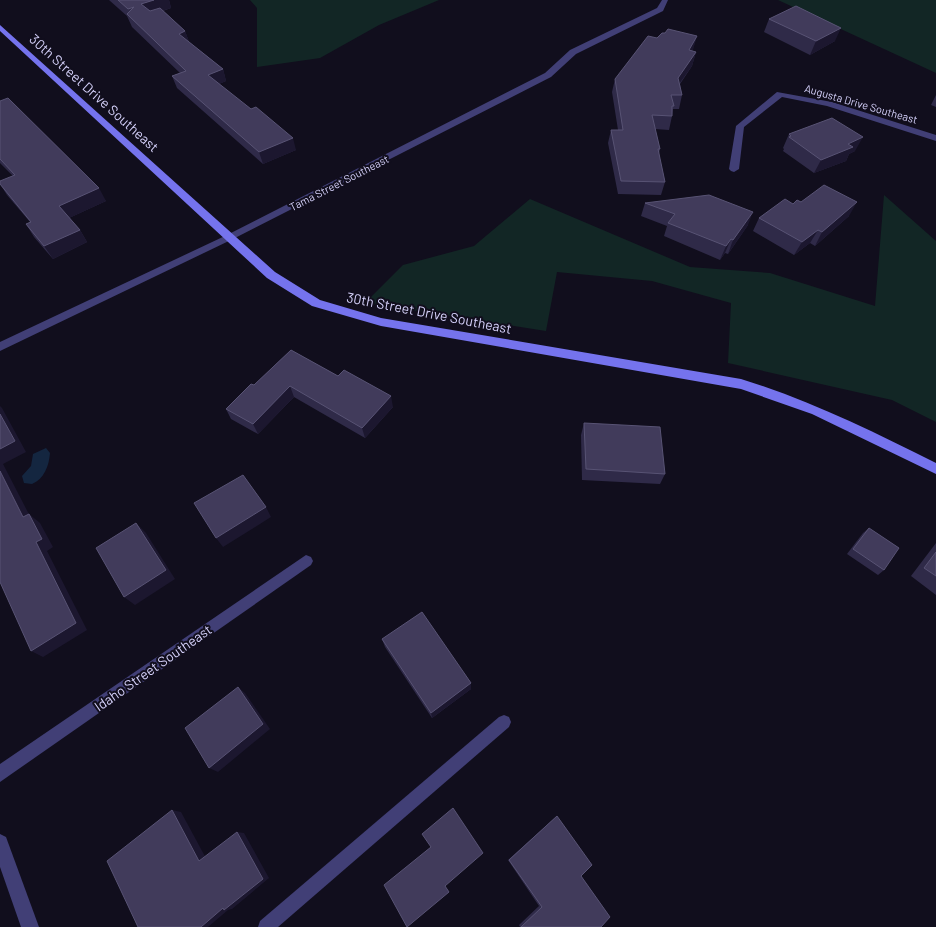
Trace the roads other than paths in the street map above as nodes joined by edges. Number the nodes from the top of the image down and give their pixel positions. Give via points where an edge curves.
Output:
1 (665, 0) edge
2 (0, 28) edge
3 (936, 138) edge
4 (734, 169) dead end
5 (230, 237) junction
6 (0, 346) edge
7 (936, 469) edge
8 (306, 561) dead end
9 (504, 722) dead end
10 (0, 774) edge
11 (0, 843) edge
12 (30, 927) edge
13 (266, 927) edge

1 - 5 street, Tama Street Southeast via 660,8 573,52 548,74
2 - 5 main road, 30th Street Drive Southeast
3 - 4 street, Augusta Drive Southeast via 829,104 780,94 740,126
5 - 6 street, Tama Street Southeast
5 - 7 main road, 30th Street Drive Southeast via 271,275 316,303 338,311 381,322 741,384 831,416
8 - 10 street, Idaho Street Southeast
9 - 13 lane
11 - 12 street

